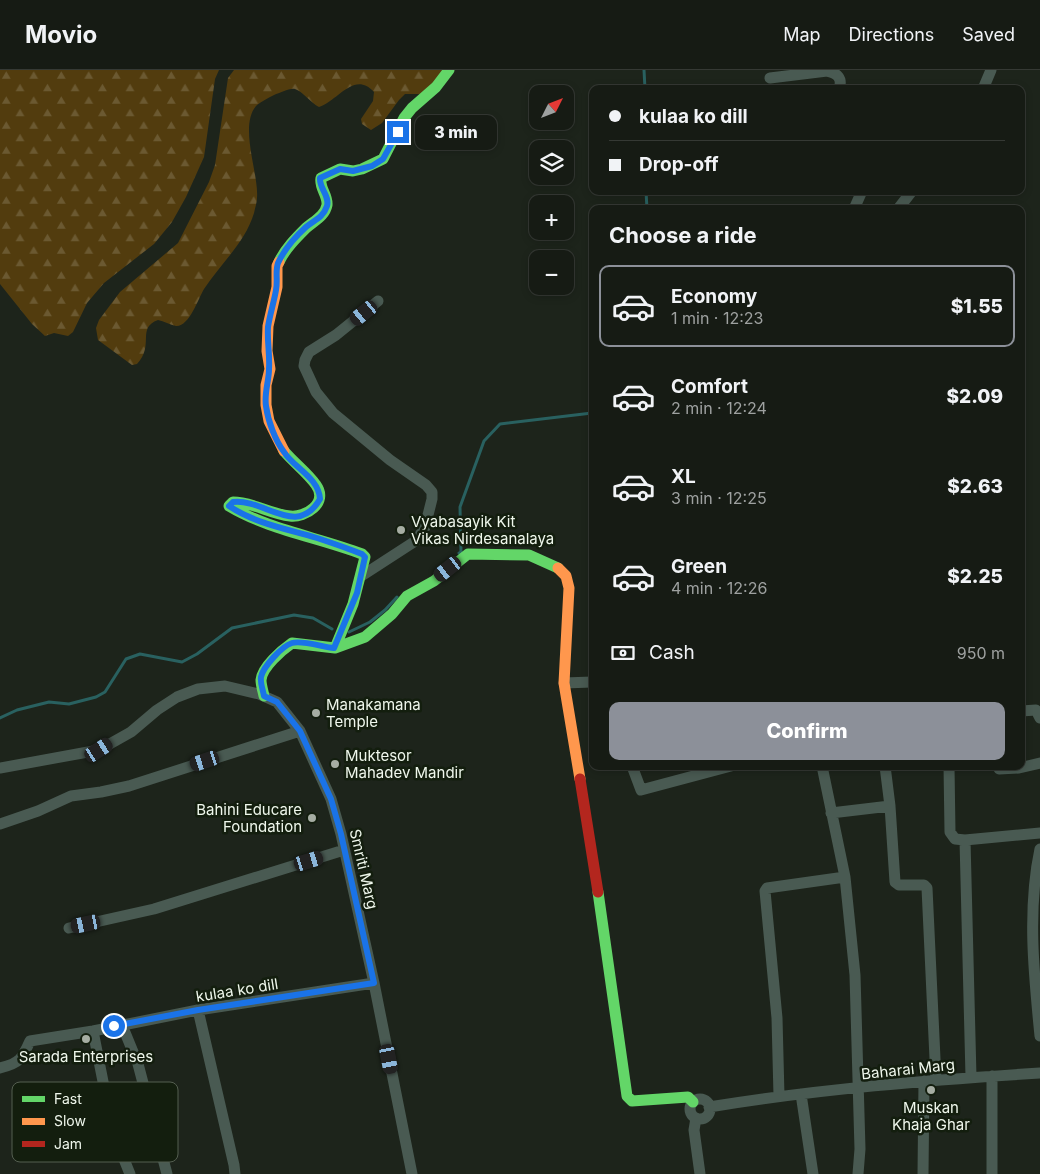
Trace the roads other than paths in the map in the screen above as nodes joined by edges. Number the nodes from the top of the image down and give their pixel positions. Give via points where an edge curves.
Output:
1 (449, 70) edge
2 (991, 70) edge
3 (770, 78) dead end
4 (840, 85) edge
5 (985, 85) edge
6 (909, 195) edge
7 (901, 205) edge
8 (378, 301) dead end
9 (363, 575) junction
10 (334, 648) junction
11 (589, 682) edge
12 (564, 683) junction
13 (264, 696) junction
14 (1025, 711) edge
15 (1040, 718) edge
16 (300, 731) junction
17 (1040, 763) edge
18 (1025, 767) edge
19 (0, 768) edge
20 (634, 770) edge
21 (716, 770) edge
22 (823, 770) edge
23 (886, 770) edge
24 (949, 770) edge
25 (890, 806) junction
26 (831, 812) junction
27 (0, 824) edge
28 (1040, 833) edge
29 (965, 840) junction
30 (1040, 849) edge
31 (344, 850) junction
32 (845, 877) junction
33 (69, 928) dead end
34 (1037, 973) edge
35 (374, 983) junction
36 (198, 1010) junction
37 (122, 1024) junction
38 (93, 1031) junction
39 (1040, 1036) edge
40 (0, 1068) edge
41 (1040, 1073) edge
42 (992, 1076) junction
43 (971, 1077) junction
44 (930, 1081) junction
45 (103, 1082) edge
46 (143, 1082) edge
47 (858, 1089) junction
48 (801, 1094) junction
49 (779, 1096) junction
50 (693, 1102) junction
51 (709, 1107) junction
52 (696, 1118) junction
53 (125, 1162) edge
54 (130, 1174) edge
55 (235, 1174) edge
56 (412, 1174) edge
57 (700, 1174) edge
58 (813, 1174) edge
59 (858, 1174) edge
60 (923, 1174) edge
61 (992, 1174) edge

1 - 9 street via 404,118 383,159 362,169 340,169 320,178 327,198 325,211 284,252 277,266 277,287 268,326 270,369 266,405 269,421 284,452 317,486 320,499 306,514 296,517 277,514 247,502 233,502 229,506 262,523 362,554 365,557
2 - 5 street
3 - 4 street via 827,71 839,75
6 - 7 street
8 - 9 street via 336,336 309,352 304,366 316,392 333,413 432,492 425,527 416,540
9 - 10 street
10 - 12 street via 365,637 407,596 468,554 529,555 555,566 568,582
10 - 13 street via 292,643 279,652 262,675
11 - 12 street
12 - 50 street via 594,863 627,1096 632,1101 688,1098
13 - 16 street, Smriti Marg via 277,702
13 - 19 street, Smriti Marg via 225,686 198,689 177,697 131,732 99,750
14 - 15 street via 1036,710
16 - 27 street via 129,786 71,796
16 - 31 street, Smriti Marg via 331,799
17 - 18 street
20 - 21 street via 641,790
22 - 26 street
23 - 25 street
24 - 29 street via 950,832 955,839
25 - 26 street
25 - 44 street via 895,882 927,888
26 - 32 street
28 - 29 street
29 - 43 street
30 - 34 street via 1034,887
31 - 33 street via 154,909
31 - 35 street, Smriti Marg
32 - 47 street via 854,975
32 - 49 street via 765,891 777,1018
34 - 39 street
35 - 36 street, kulaa ko dill
35 - 56 street, Smriti Marg
36 - 37 street, kulaa ko dill
36 - 55 street
37 - 38 street, kulaa ko dill
37 - 46 street
38 - 40 street, kulaa ko dill via 30,1041 22,1058
38 - 45 street
41 - 42 street, Baharai Marg
42 - 43 street, Baharai Marg
42 - 61 street
43 - 44 street, Baharai Marg
44 - 47 street, Baharai Marg
44 - 60 street
47 - 48 street, Baharai Marg
47 - 59 street
48 - 49 street, Baharai Marg
48 - 58 street
49 - 51 street, Baharai Marg
50 - 51 street via 701,1100
50 - 52 street via 690,1111
51 - 52 street via 704,1118
52 - 57 street via 694,1130
53 - 54 street

